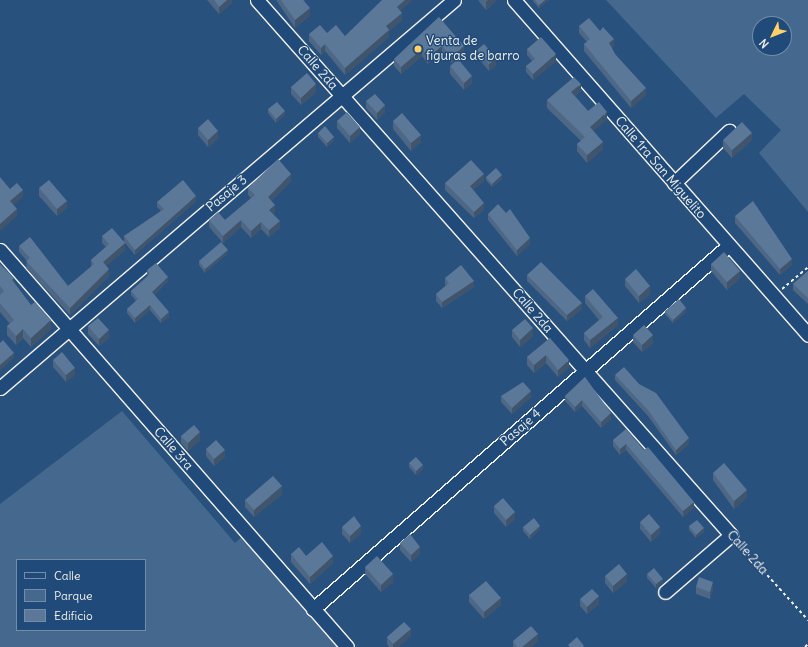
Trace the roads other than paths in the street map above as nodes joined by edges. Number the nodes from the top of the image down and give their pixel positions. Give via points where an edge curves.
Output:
1 (257, 0) edge
2 (454, 0) edge
3 (514, 0) edge
4 (343, 97) junction
5 (729, 132) edge
6 (674, 183) junction
7 (728, 246) junction
8 (0, 250) edge
9 (68, 328) junction
10 (808, 335) edge
11 (585, 372) junction
12 (0, 388) edge
13 (665, 592) dead end
14 (313, 609) junction
15 (347, 647) edge

1 - 4 street, Calle 2da
2 - 4 street, Pasaje 3
3 - 6 street, Calle 1ra San Miguelito
4 - 9 street, Pasaje 3
4 - 11 street, Calle 2da
5 - 6 street
6 - 7 street, Calle 1ra San Miguelito
7 - 10 street, Calle 1ra San Miguelito
7 - 11 street, Pasaje 4
8 - 9 street, Calle 3ra
9 - 12 street, Pasaje 3
9 - 14 street, Calle 3ra
11 - 13 street, Calle 2da via 731,535
11 - 14 street, Pasaje 4
14 - 15 street, Calle 3ra

